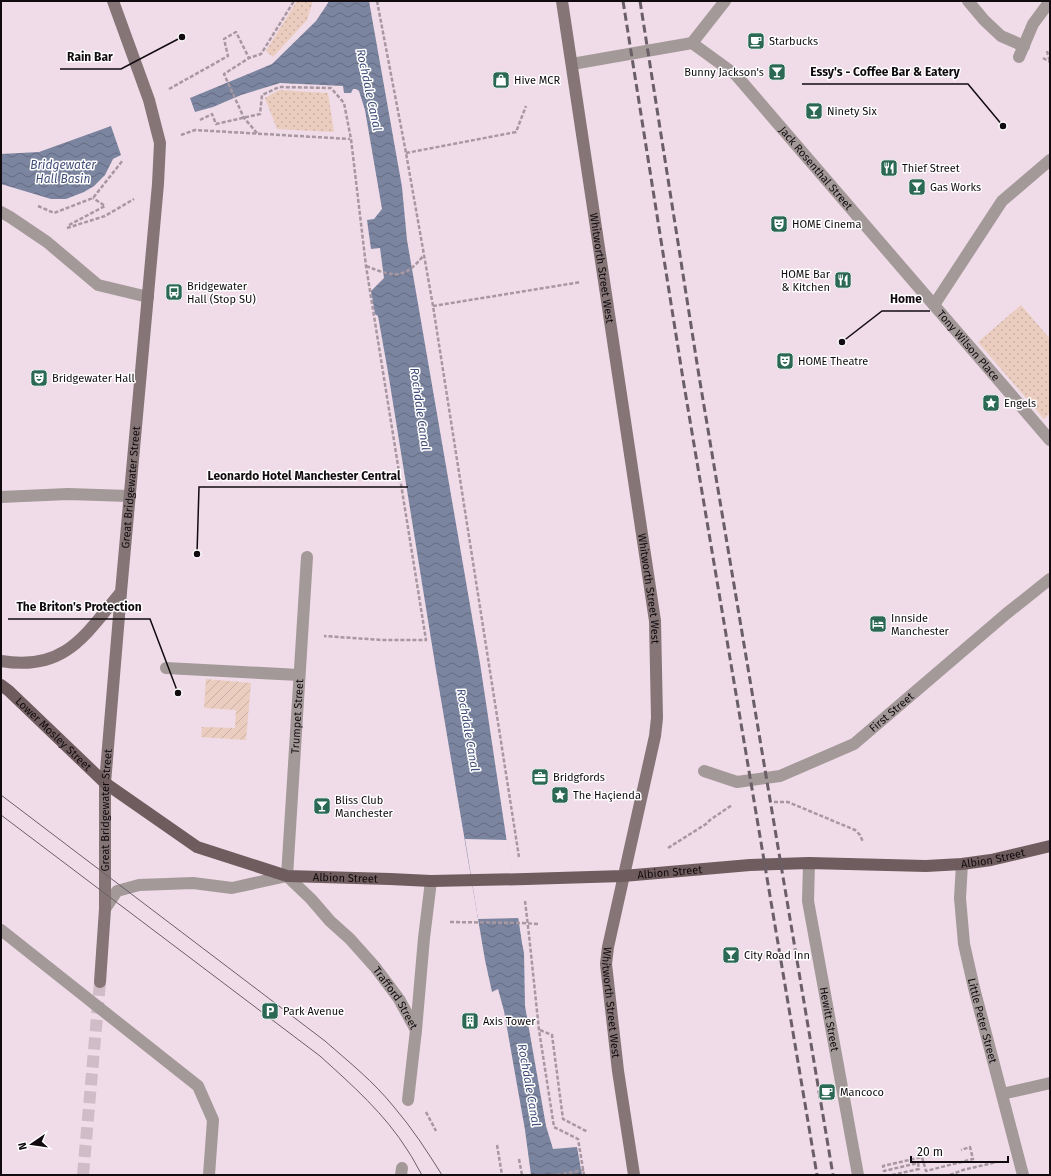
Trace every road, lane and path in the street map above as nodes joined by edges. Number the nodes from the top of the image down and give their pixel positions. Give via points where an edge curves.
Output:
1 (113, 1) edge
2 (294, 1) edge
3 (377, 1) edge
4 (562, 1) edge
5 (725, 1) edge
6 (968, 1) edge
7 (1050, 1) edge
8 (692, 43) junction
9 (1024, 46) junction
10 (1019, 57) dead end
11 (249, 58) junction
12 (572, 64) junction
13 (175, 86) dead end
14 (526, 106) dead end
15 (244, 118) junction
16 (200, 120) dead end
17 (258, 133) junction
18 (351, 139) junction
19 (160, 143) junction
20 (406, 153) junction
21 (123, 160) dead end
22 (1050, 160) edge
23 (158, 184) junction
24 (93, 198) junction
25 (35, 205) dead end
26 (1, 212) edge
27 (424, 254) junction
28 (366, 266) junction
29 (604, 279) junction
30 (148, 297) junction
31 (934, 305) junction
32 (433, 306) junction
33 (1050, 440) edge
34 (129, 496) junction
35 (1, 497) edge
36 (307, 557) dead end
37 (1050, 579) edge
38 (121, 592) junction
39 (301, 635) junction
40 (1, 661) edge
41 (166, 668) dead end
42 (299, 675) junction
43 (1, 685) edge
44 (704, 771) dead end
45 (105, 783) junction
46 (772, 802) dead end
47 (736, 803) dead end
48 (1050, 846) edge
49 (668, 848) dead end
50 (520, 862) dead end
51 (809, 863) junction
52 (962, 864) junction
53 (872, 865) junction
54 (287, 876) junction
55 (623, 876) junction
56 (430, 881) junction
57 (524, 899) dead end
58 (105, 909) junction
59 (448, 922) dead end
60 (538, 924) dead end
61 (1, 930) edge
62 (100, 982) tunnel mouth
63 (416, 1030) junction
64 (539, 1030) junction
65 (1050, 1083) edge
66 (1002, 1094) junction
67 (408, 1100) dead end
68 (588, 1132) dead end
69 (497, 1145) dead end
70 (961, 1150) dead end
71 (519, 1159) dead end
72 (999, 1162) dead end
73 (584, 1170) dead end
74 (209, 1175) edge
75 (502, 1175) edge
76 (522, 1175) edge
77 (557, 1175) edge
78 (584, 1175) edge
79 (634, 1175) edge
80 (858, 1175) edge
81 (892, 1175) edge
82 (950, 1175) edge
83 (1023, 1175) edge

1 - 19 main road, Great Bridgewater Street via 149,100
2 - 11 path via 261,54
3 - 20 path
4 - 12 main road, Whitworth Street West
5 - 8 street
6 - 9 street via 1001,36
7 - 9 street via 1032,24
8 - 12 street
8 - 31 street, Jack Rosenthal Street via 736,75
9 - 10 street
11 - 13 path via 236,32 224,39 228,56
11 - 15 path via 224,74
12 - 29 main road, Whitworth Street West
14 - 20 path via 516,132
15 - 16 path via 216,124 212,114
15 - 17 path
15 - 18 path via 260,114 262,95 279,87 331,88 344,103
17 - 18 path
17 - 19 path via 195,130
18 - 28 path
19 - 23 main road, Great Bridgewater Street
20 - 27 path
21 - 24 path
22 - 31 street via 1002,202
23 - 24 path via 105,216 64,229 105,206
23 - 30 main road, Great Bridgewater Street
24 - 25 path via 54,213
26 - 30 street via 47,242 98,285
27 - 28 path via 403,274 378,271
27 - 32 path
28 - 39 path via 426,640
29 - 32 path
29 - 55 main road, Whitworth Street West via 655,621 655,736
30 - 34 main road, Great Bridgewater Street
31 - 33 street, Tony Wilson Place
32 - 50 path
34 - 35 street via 68,494
34 - 38 main road, Great Bridgewater Street
36 - 39 street, Trumpet Street
37 - 44 street, First Street via 854,744 780,776 737,782
38 - 40 main road via 82,638 69,649 55,657 27,664
38 - 45 main road, Great Bridgewater Street
39 - 42 street, Trumpet Street
41 - 42 street
42 - 54 street, Trumpet Street
43 - 45 main road, Lower Mosley Street
45 - 54 main road, Albion Street via 197,847
45 - 58 main road, Great Bridgewater Street
46 - 53 path via 788,802 855,830 860,835
47 - 49 path
48 - 52 main road, Albion Street
51 - 53 main road, Albion Street
51 - 55 main road, Albion Street via 750,865
51 - 80 street, Hewitt Street via 808,901
52 - 53 main road, Albion Street
52 - 66 street, Little Peter Street via 960,898 964,944
54 - 56 main road, Albion Street
54 - 58 street, Albion Street via 232,888 193,883 139,886 117,891
54 - 63 street, Trafford Street via 375,967 399,999
55 - 56 main road, Albion Street, bridge
55 - 79 main road, Whitworth Street West via 606,964 618,1071
56 - 63 street, Trafford Street
57 - 64 path
58 - 62 main road, Great Bridgewater Street
59 - 60 path, bridge
61 - 74 street via 198,1086 213,1120
63 - 67 street
64 - 68 path via 552,1035 563,1119
64 - 78 path via 554,1127 578,1140
65 - 66 street
66 - 83 street, Little Peter Street
69 - 75 path
70 - 81 path via 970,1147 973,1159 926,1171 922,1157 883,1166 884,1171 918,1163 919,1169
71 - 76 path
72 - 82 path
73 - 77 path, bridge

